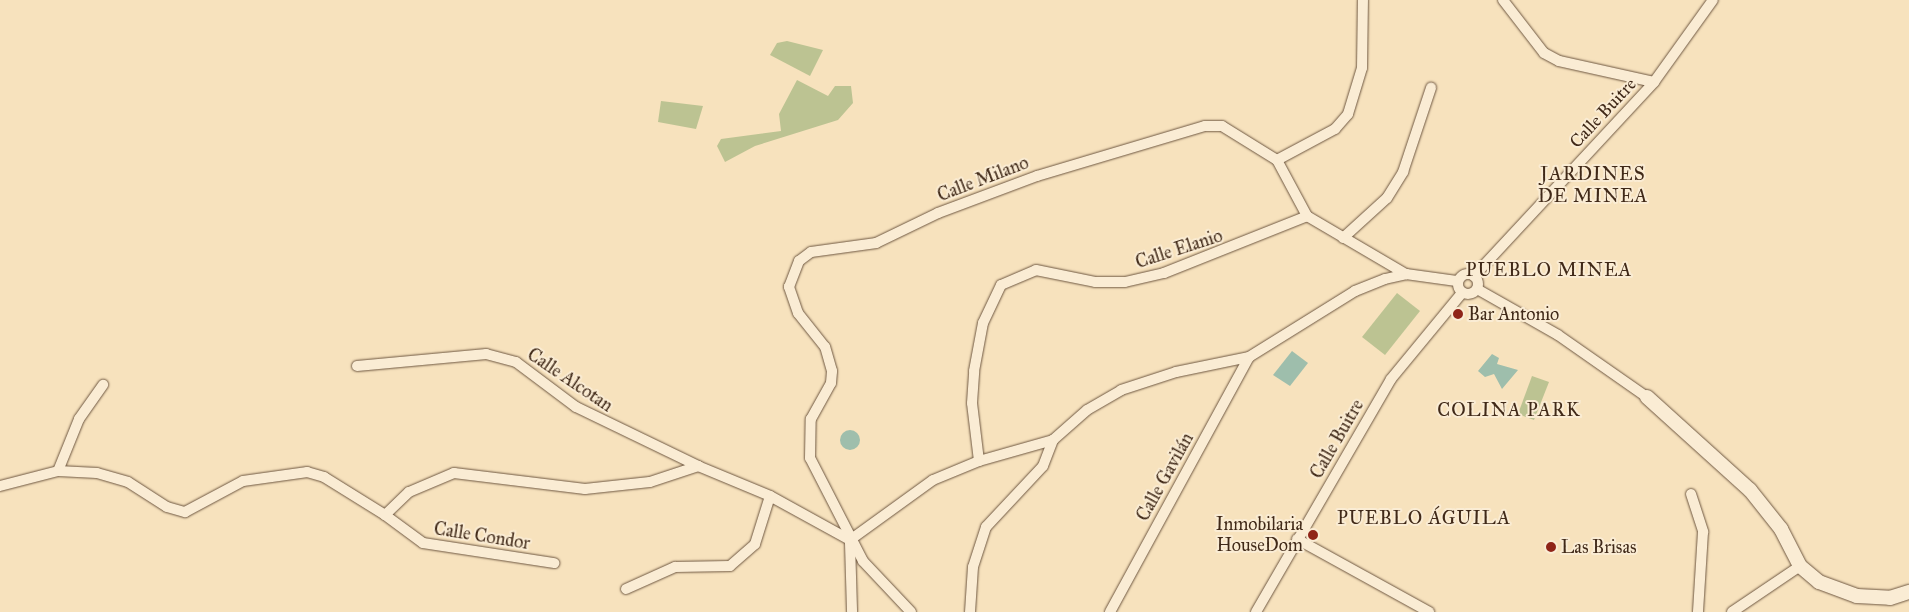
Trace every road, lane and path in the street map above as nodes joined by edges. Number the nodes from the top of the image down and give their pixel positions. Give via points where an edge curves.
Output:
1 (1363, 0) edge
2 (1503, 0) edge
3 (1713, 0) edge
4 (1654, 82) junction
5 (1431, 88) dead end
6 (1277, 160) junction
7 (1307, 216) junction
8 (1343, 238) junction
9 (1406, 274) junction
10 (1474, 276) junction
11 (1457, 281) junction
12 (1477, 289) junction
13 (1462, 293) junction
14 (1249, 357) junction
15 (357, 366) dead end
16 (104, 385) dead end
17 (1646, 397) joint
18 (1053, 440) junction
19 (979, 461) junction
20 (698, 466) junction
21 (58, 471) junction
22 (0, 486) edge
23 (1691, 494) dead end
24 (770, 496) junction
25 (385, 515) junction
26 (1297, 539) junction
27 (850, 540) junction
28 (554, 563) dead end
29 (1800, 566) junction
30 (626, 589) dead end
31 (1909, 592) edge
32 (852, 612) edge
33 (911, 612) edge
34 (970, 612) edge
35 (1110, 612) edge
36 (1256, 612) edge
37 (1429, 612) edge
38 (1698, 612) edge
39 (1732, 612) edge

1 - 6 street via 1362,68 1348,114 1335,128
2 - 4 street via 1544,53 1559,61
3 - 4 street, Calle Buitre
4 - 10 street, Calle Buitre
5 - 8 street via 1402,172 1387,198
6 - 7 street
6 - 27 street, Calle Milano via 1222,126 1205,126 1037,176 938,213 876,243 811,252 798,261 789,287 798,313 824,347 832,371 831,383 811,420 810,458
7 - 8 street
7 - 19 street, Calle Elanio via 1233,249 1155,276 1095,282 1036,270 1000,285 983,323 974,371 972,403
8 - 9 street
9 - 11 street
9 - 14 street via 1355,291
10 - 11 street via 1464,274
10 - 12 street
11 - 13 street
12 - 13 street
12 - 17 street via 1558,335
13 - 26 street, Calle Buitre via 1391,379
14 - 18 street via 1176,372 1120,390 1087,410
14 - 35 street, Calle Gavilán
15 - 20 street, Calle Alcotan via 486,354 516,362 576,407
16 - 21 street via 79,419
17 - 29 street via 1750,490 1781,529
18 - 19 street
18 - 34 street via 1043,466 986,528 973,567
19 - 27 street via 934,480
20 - 24 street, Calle Alcotan
20 - 25 street via 650,482 585,489 454,474 409,492
21 - 22 street, Calle Condor
21 - 25 street, Calle Condor via 98,473 128,482 167,507 185,512 242,481 308,472 324,477
23 - 38 street via 1703,532
24 - 27 street, Calle Alcotan
24 - 30 street via 755,544 730,566 675,567
25 - 28 street, Calle Condor via 423,543
26 - 36 street, Calle Buitre
26 - 37 street
27 - 32 street
27 - 33 street, Calle Milano via 875,578
29 - 31 street via 1819,582 1857,596 1890,598
29 - 39 street

